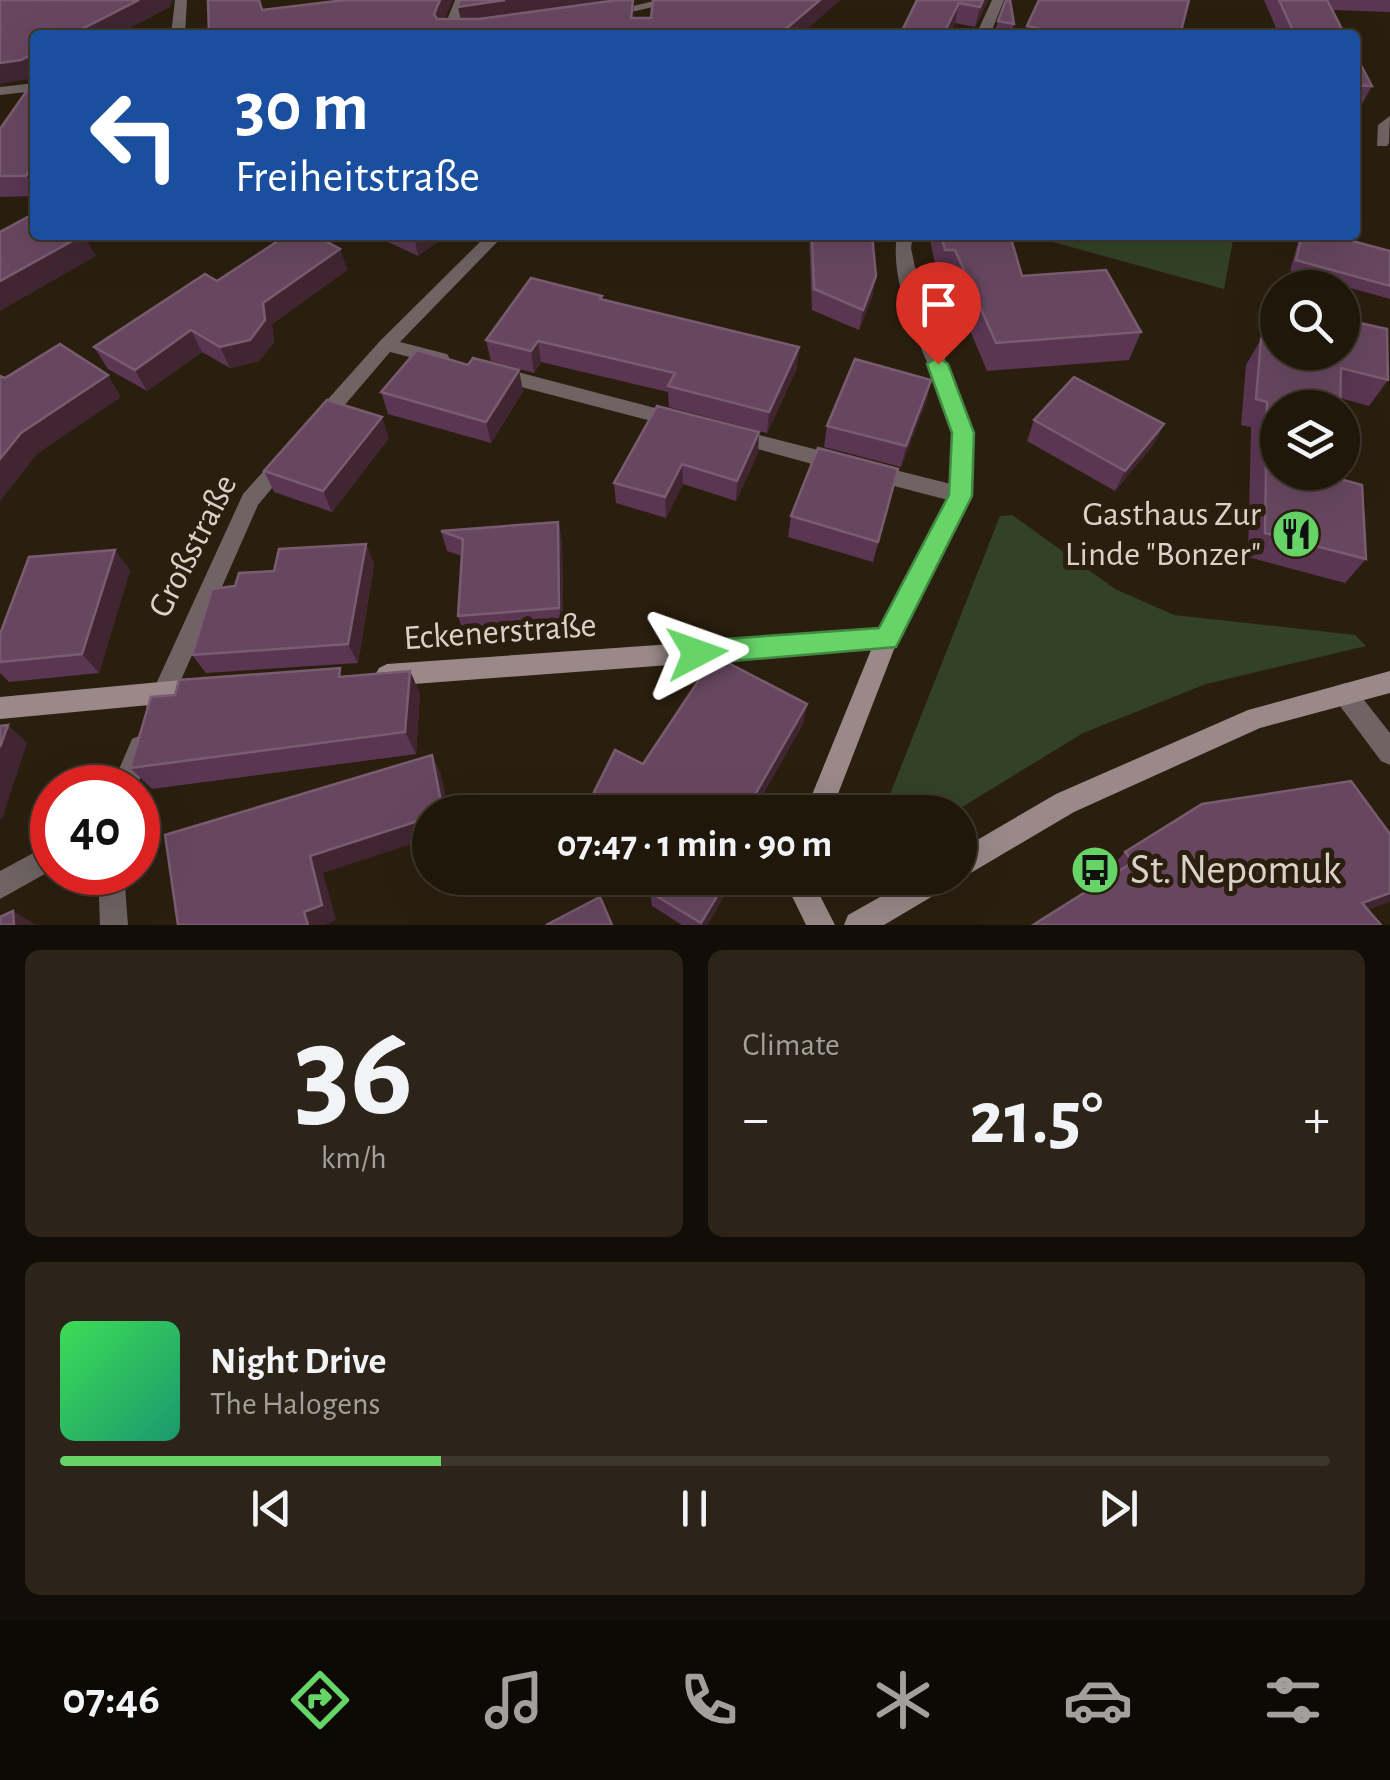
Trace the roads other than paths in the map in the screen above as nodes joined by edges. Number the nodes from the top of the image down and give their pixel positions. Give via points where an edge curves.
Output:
1 (181, 0) edge
2 (461, 0) edge
3 (677, 0) edge
4 (998, 0) edge
5 (588, 16) edge
6 (178, 30) edge
7 (452, 30) edge
8 (985, 30) edge
9 (30, 88) edge
10 (0, 91) edge
11 (1390, 120) edge
12 (1382, 143) dead end
13 (491, 240) edge
14 (904, 240) edge
15 (386, 345) junction
16 (961, 496) junction
17 (887, 639) junction
18 (360, 677) edge
19 (1390, 682) edge
20 (223, 687) edge
21 (164, 691) junction
22 (1344, 694) junction
23 (0, 708) edge
24 (1390, 753) edge
25 (133, 765) edge
26 (825, 795) edge
27 (977, 855) edge
28 (30, 869) edge
29 (0, 886) edge
30 (112, 895) edge
31 (806, 895) edge
32 (910, 895) edge
33 (114, 925) edge
34 (821, 925) edge
35 (858, 925) edge

1 - 6 street
2 - 7 street
3 - 5 street via 644,15
4 - 8 street
9 - 10 street
11 - 12 street
13 - 15 street, Großstraße
14 - 16 street via 912,296 963,433
15 - 16 street
15 - 21 street, Großstraße via 250,500
16 - 17 street
17 - 18 street, Eckenerstraße
17 - 26 street
19 - 22 street
20 - 21 street
21 - 23 street
21 - 25 street, Großstraße
22 - 24 street
22 - 27 street via 1257,718 1170,756 1065,803
28 - 29 street
30 - 33 street
31 - 34 street
32 - 35 street

